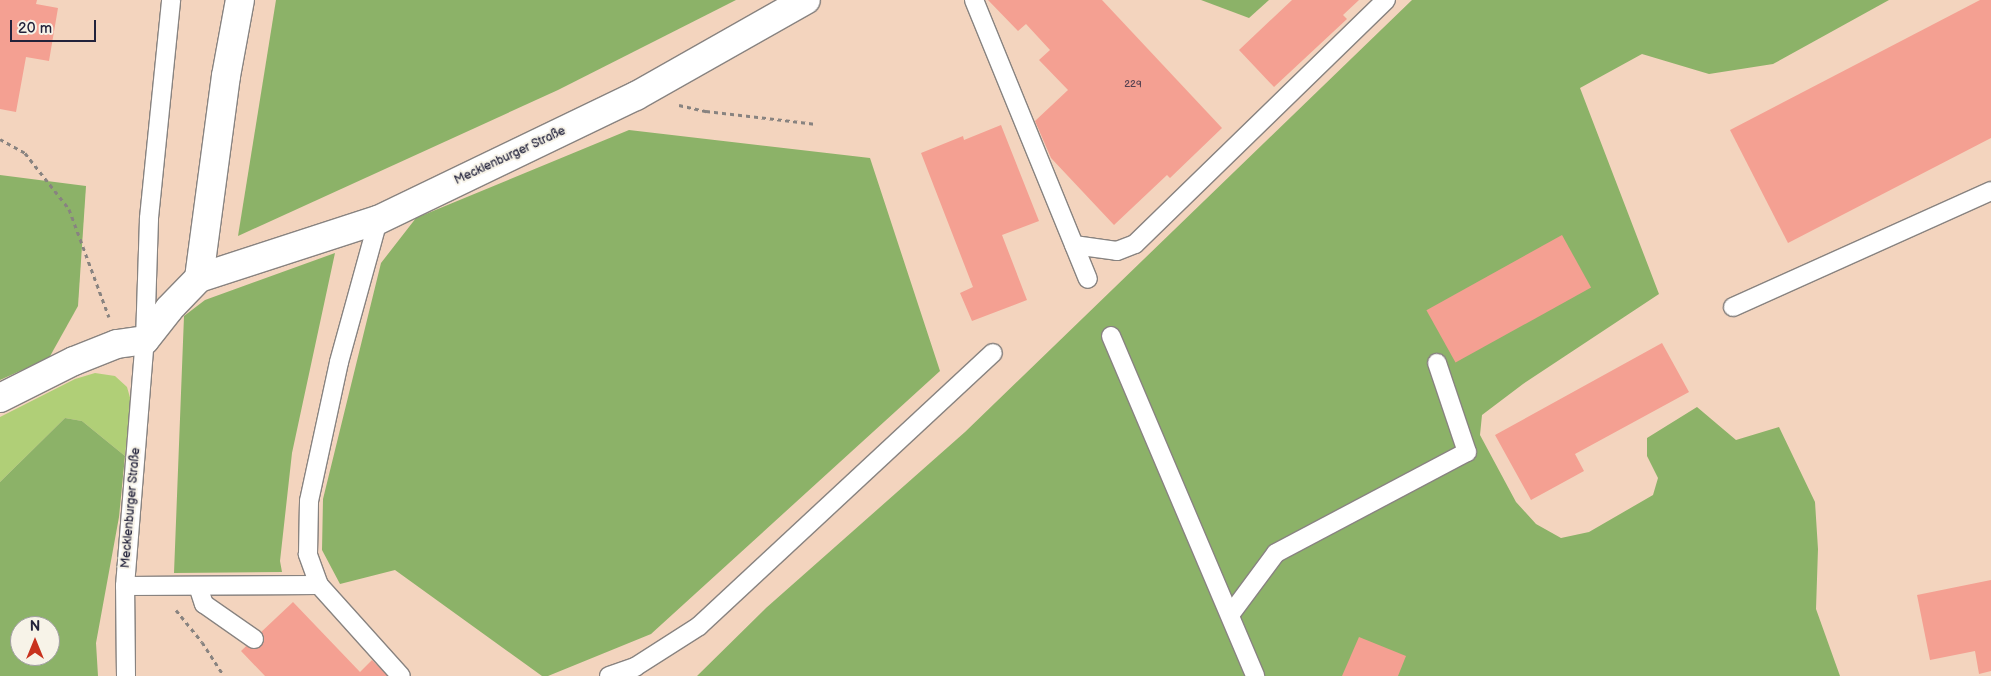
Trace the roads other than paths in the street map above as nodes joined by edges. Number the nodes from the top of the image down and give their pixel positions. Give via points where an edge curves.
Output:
1 (171, 0) edge
2 (240, 0) edge
3 (806, 0) edge
4 (974, 0) edge
5 (1386, 0) edge
6 (1991, 192) edge
7 (378, 220) junction
8 (1074, 245) junction
9 (199, 278) junction
10 (1088, 279) dead end
11 (1733, 306) dead end
12 (1111, 336) dead end
13 (145, 340) junction
14 (993, 353) dead end
15 (1437, 363) dead end
16 (0, 398) edge
17 (319, 585) junction
18 (124, 586) junction
19 (198, 586) junction
20 (1230, 615) junction
21 (254, 639) dead end
22 (126, 676) edge
23 (401, 676) edge
24 (609, 676) edge
25 (1255, 676) edge

1 - 13 lane via 149,218
2 - 9 street via 226,76
3 - 7 street, Mecklenburger Straße via 636,96
4 - 8 lane
5 - 8 lane via 1135,244 1117,251
6 - 11 lane
7 - 9 street, Mecklenburger Straße
7 - 17 lane via 339,362 309,501 308,554
8 - 10 lane
9 - 13 street, Mecklenburger Straße via 168,309
12 - 20 lane
13 - 16 street via 117,344 74,361
13 - 18 lane, Mecklenburger Straße
14 - 24 lane via 699,626 635,667
15 - 20 lane via 1467,452 1276,553
17 - 19 lane
17 - 23 lane
18 - 19 lane
18 - 22 lane, Mecklenburger Straße
19 - 21 lane via 204,604
20 - 25 lane

